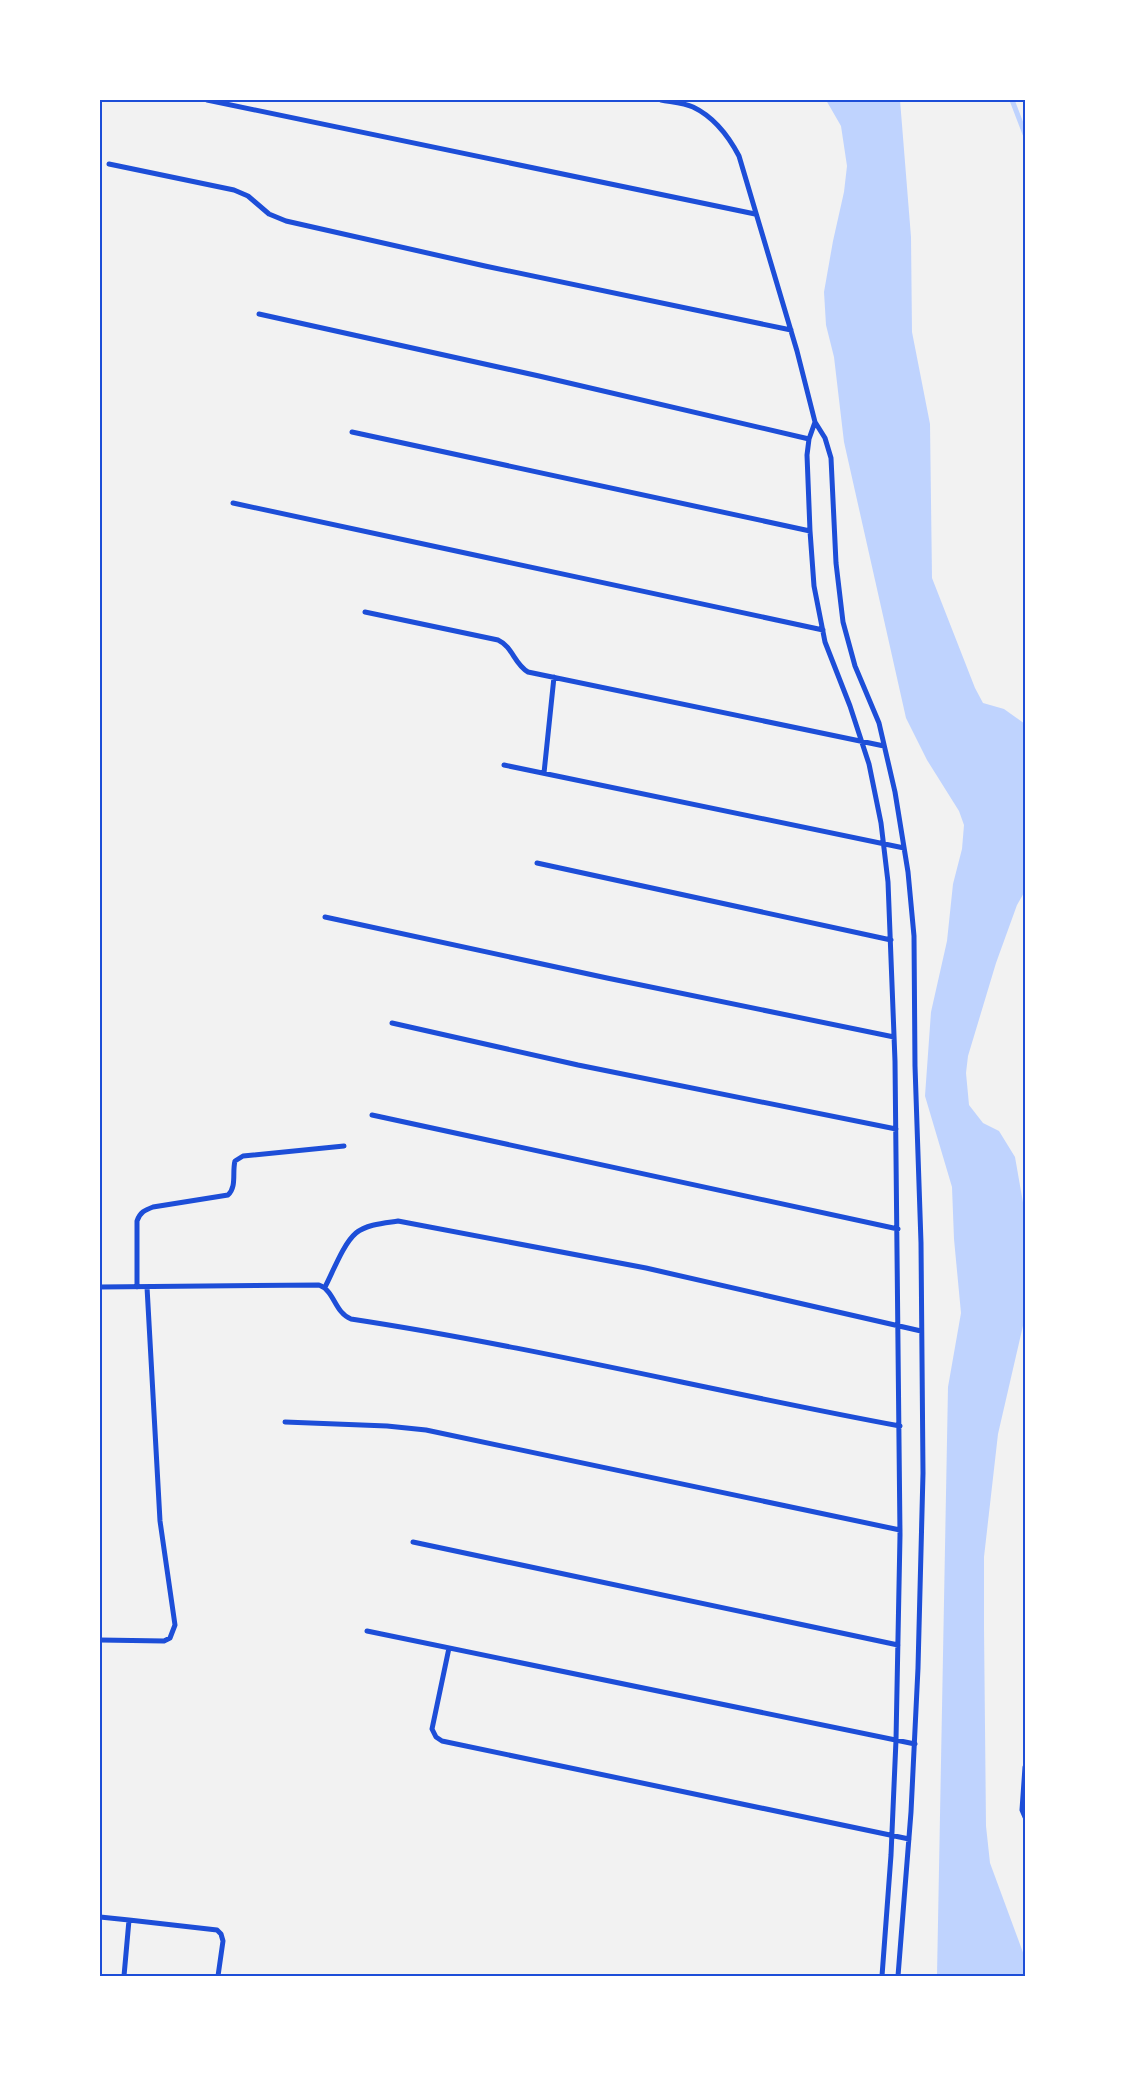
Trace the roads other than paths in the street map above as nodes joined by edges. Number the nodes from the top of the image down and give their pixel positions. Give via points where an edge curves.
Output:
1 (207, 100) edge
2 (661, 100) edge
3 (109, 164) dead end
4 (755, 214) junction
5 (259, 314) dead end
6 (790, 330) junction
7 (814, 422) junction
8 (352, 432) dead end
9 (809, 439) junction
10 (233, 503) dead end
11 (810, 531) junction
12 (365, 612) dead end
13 (823, 630) junction
14 (554, 677) junction
15 (862, 742) junction
16 (884, 746) junction
17 (504, 765) dead end
18 (544, 773) junction
19 (884, 845) junction
20 (904, 848) junction
21 (537, 863) dead end
22 (325, 917) dead end
23 (891, 940) junction
24 (392, 1023) dead end
25 (894, 1037) junction
26 (372, 1115) dead end
27 (896, 1129) junction
28 (344, 1146) dead end
29 (898, 1229) junction
30 (100, 1286) edge
31 (137, 1287) junction
32 (147, 1287) junction
33 (325, 1287) junction
34 (899, 1326) junction
35 (921, 1331) junction
36 (285, 1422) dead end
37 (900, 1426) junction
38 (900, 1530) junction
39 (413, 1542) dead end
40 (368, 1631) dead end
41 (100, 1640) edge
42 (898, 1646) junction
43 (450, 1648) junction
44 (896, 1740) junction
45 (914, 1744) junction
46 (1025, 1767) edge
47 (1025, 1817) edge
48 (892, 1835) junction
49 (909, 1838) junction
50 (100, 1917) edge
51 (129, 1920) junction
52 (124, 1976) edge
53 (218, 1976) edge
54 (882, 1976) edge
55 (898, 1976) edge

1 - 4 street
2 - 4 street via 693,107 729,138 739,156
3 - 6 street via 234,190 248,196 269,214 286,221
4 - 6 street
5 - 9 street
6 - 7 street
7 - 9 street
7 - 16 street via 831,458 836,563 843,622
8 - 11 street
9 - 11 street
10 - 13 street
11 - 13 street via 814,586
12 - 14 street via 498,640 506,644 528,672
13 - 15 street
14 - 15 street
14 - 18 street
15 - 16 street
15 - 19 street via 882,823
16 - 20 street via 896,792
17 - 18 street
18 - 19 street
19 - 20 street
19 - 23 street
20 - 35 street via 914,936
21 - 23 street
22 - 25 street
23 - 25 street
24 - 27 street via 578,1065
25 - 27 street
26 - 29 street
27 - 29 street
28 - 31 street via 243,1156 235,1161 232,1192 228,1195 144,1210 137,1221
29 - 34 street
30 - 31 street
31 - 32 street
32 - 33 street via 310,1284
32 - 41 street via 160,1521 175,1625 170,1638 164,1641
33 - 34 street via 357,1232 375,1225 398,1222 646,1268
33 - 37 street via 339,1312 351,1319
34 - 35 street
34 - 37 street
35 - 45 street via 923,1473
36 - 38 street via 426,1430
37 - 38 street
38 - 42 street
39 - 42 street
40 - 43 street
42 - 44 street
43 - 44 street
43 - 48 street via 432,1729 442,1740
44 - 45 street
44 - 48 street
45 - 49 street
46 - 47 street via 1022,1810
48 - 49 street
48 - 54 street
49 - 55 street
50 - 51 street
51 - 52 street
51 - 53 street via 217,1930 223,1941

